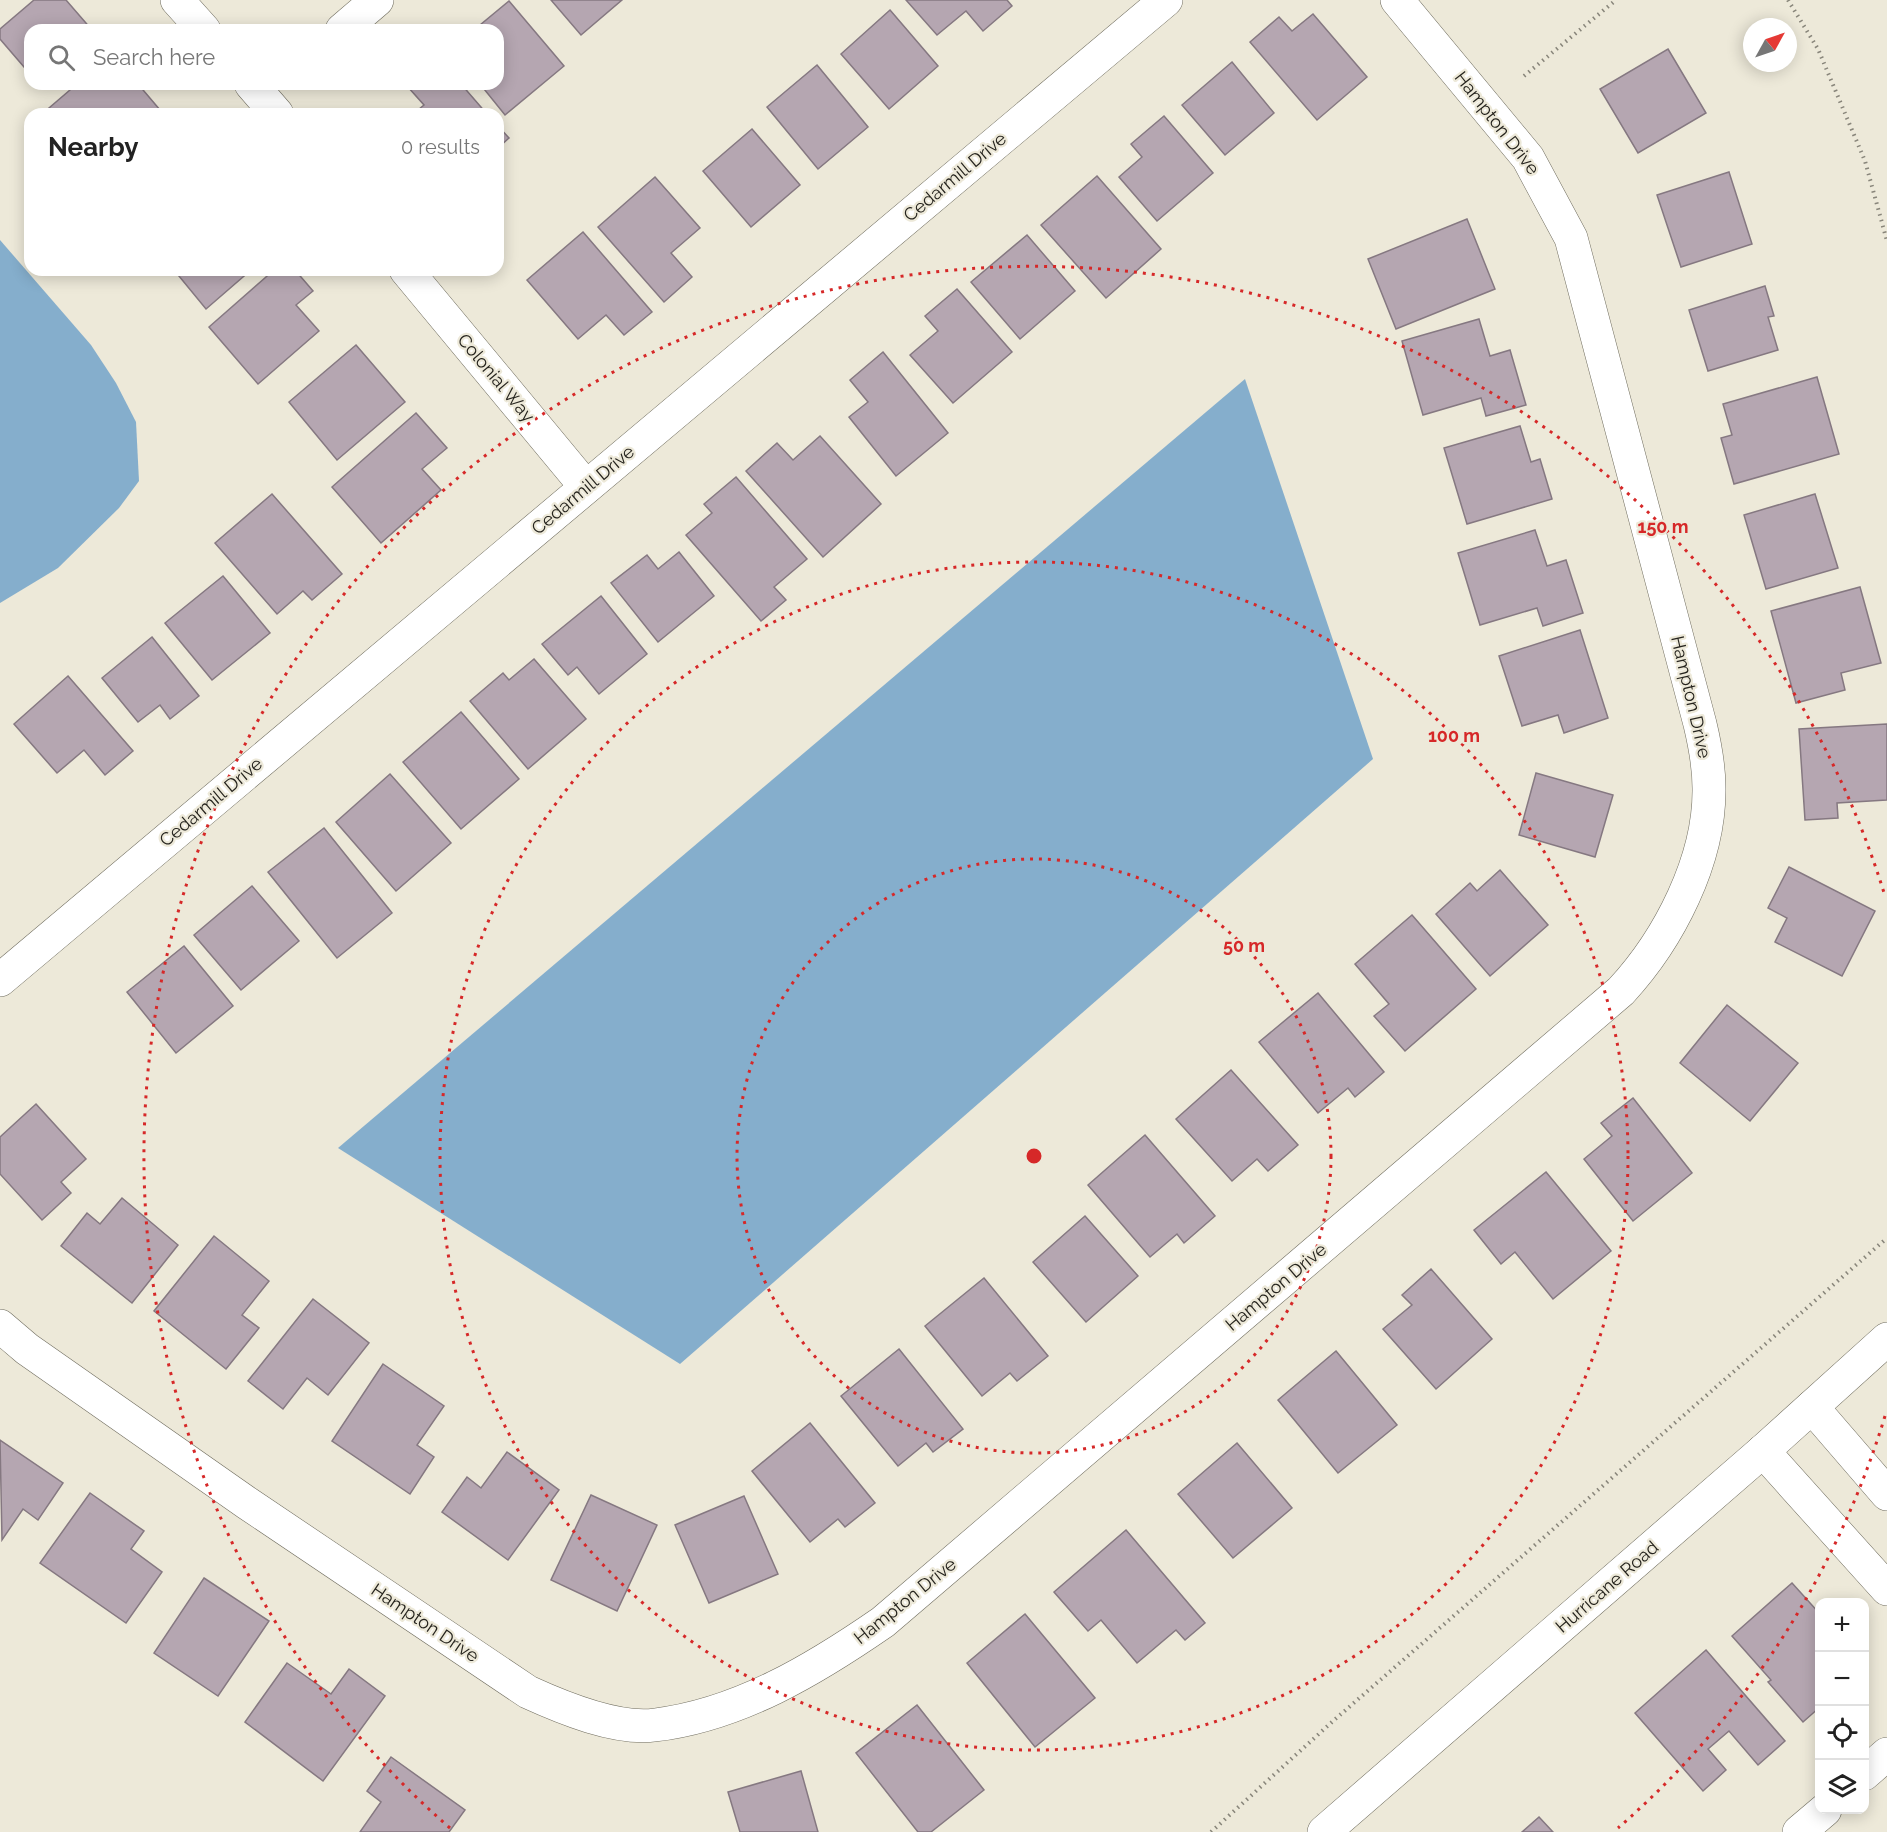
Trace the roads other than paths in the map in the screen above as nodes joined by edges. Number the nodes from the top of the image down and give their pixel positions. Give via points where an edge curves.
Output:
1 (177, 0) edge
2 (377, 0) edge
3 (1166, 0) edge
4 (1397, 0) edge
5 (199, 24) edge
6 (349, 24) edge
7 (411, 276) edge
8 (586, 487) junction
9 (0, 980) edge
10 (0, 1326) edge
11 (1887, 1339) edge
12 (1812, 1407) junction
13 (1762, 1451) junction
14 (1887, 1494) edge
15 (1887, 1589) edge
16 (1887, 1754) edge
17 (1869, 1770) edge
18 (1819, 1814) edge
19 (1324, 1832) edge
20 (1799, 1832) edge

1 - 5 street
2 - 6 street
3 - 8 street, Cedarmill Drive
4 - 10 street, Hampton Drive via 1528,158 1570,238 1700,724 1709,790 1699,855 1669,925 1640,970 1621,991 883,1622 830,1659 777,1688 654,1726 603,1720 564,1709 528,1692 247,1503
7 - 8 street, Colonial Way
8 - 9 street, Cedarmill Drive
11 - 12 street, Hurricane Road
12 - 13 street, Hurricane Road
12 - 14 street
13 - 15 street
13 - 19 street, Hurricane Road
16 - 17 street
18 - 20 street

